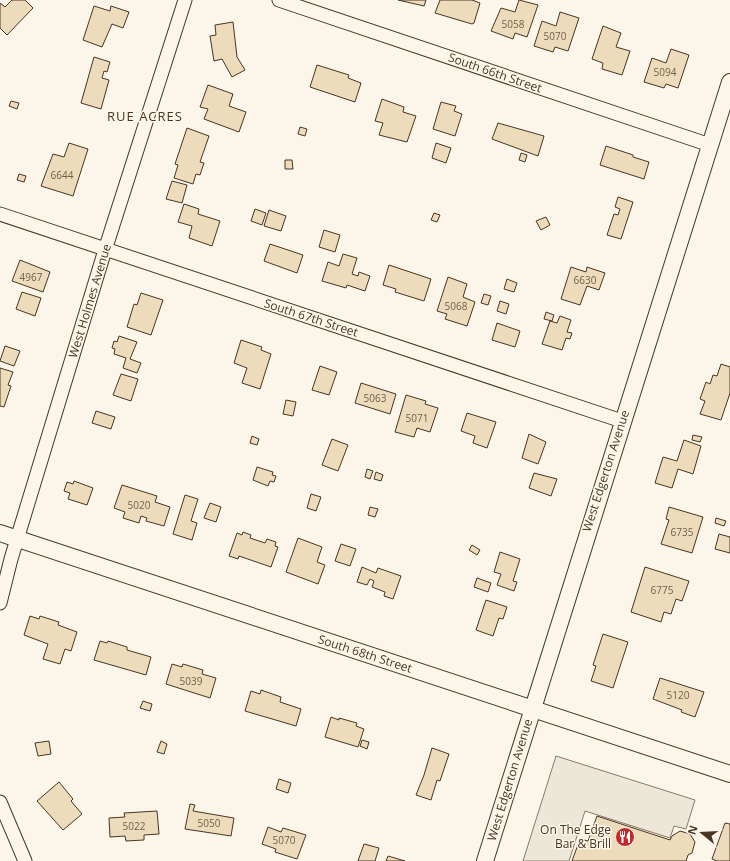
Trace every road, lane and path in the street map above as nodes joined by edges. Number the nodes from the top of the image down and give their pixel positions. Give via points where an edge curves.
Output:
1 (185, 0) edge
2 (279, 0) edge
3 (730, 82) edge
4 (710, 145) junction
5 (0, 214) edge
6 (105, 250) junction
7 (622, 421) junction
8 (0, 533) edge
9 (18, 539) junction
10 (0, 603) edge
11 (532, 708) junction
12 (730, 774) edge
13 (0, 802) edge
14 (25, 861) edge
15 (485, 861) edge

1 - 6 street, West Holmes Avenue
2 - 4 street, South 66th Street
3 - 4 street, West Edgerton Avenue
4 - 7 street, West Edgerton Avenue
5 - 6 street, South 67th Street
6 - 7 street, South 67th Street
6 - 9 street, West Holmes Avenue
7 - 11 street, West Edgerton Avenue
8 - 9 street, South 68th Street
9 - 10 street, West Holmes Avenue
9 - 11 street, South 68th Street
11 - 12 street, South 68th Street
11 - 15 street, West Edgerton Avenue
13 - 14 street

